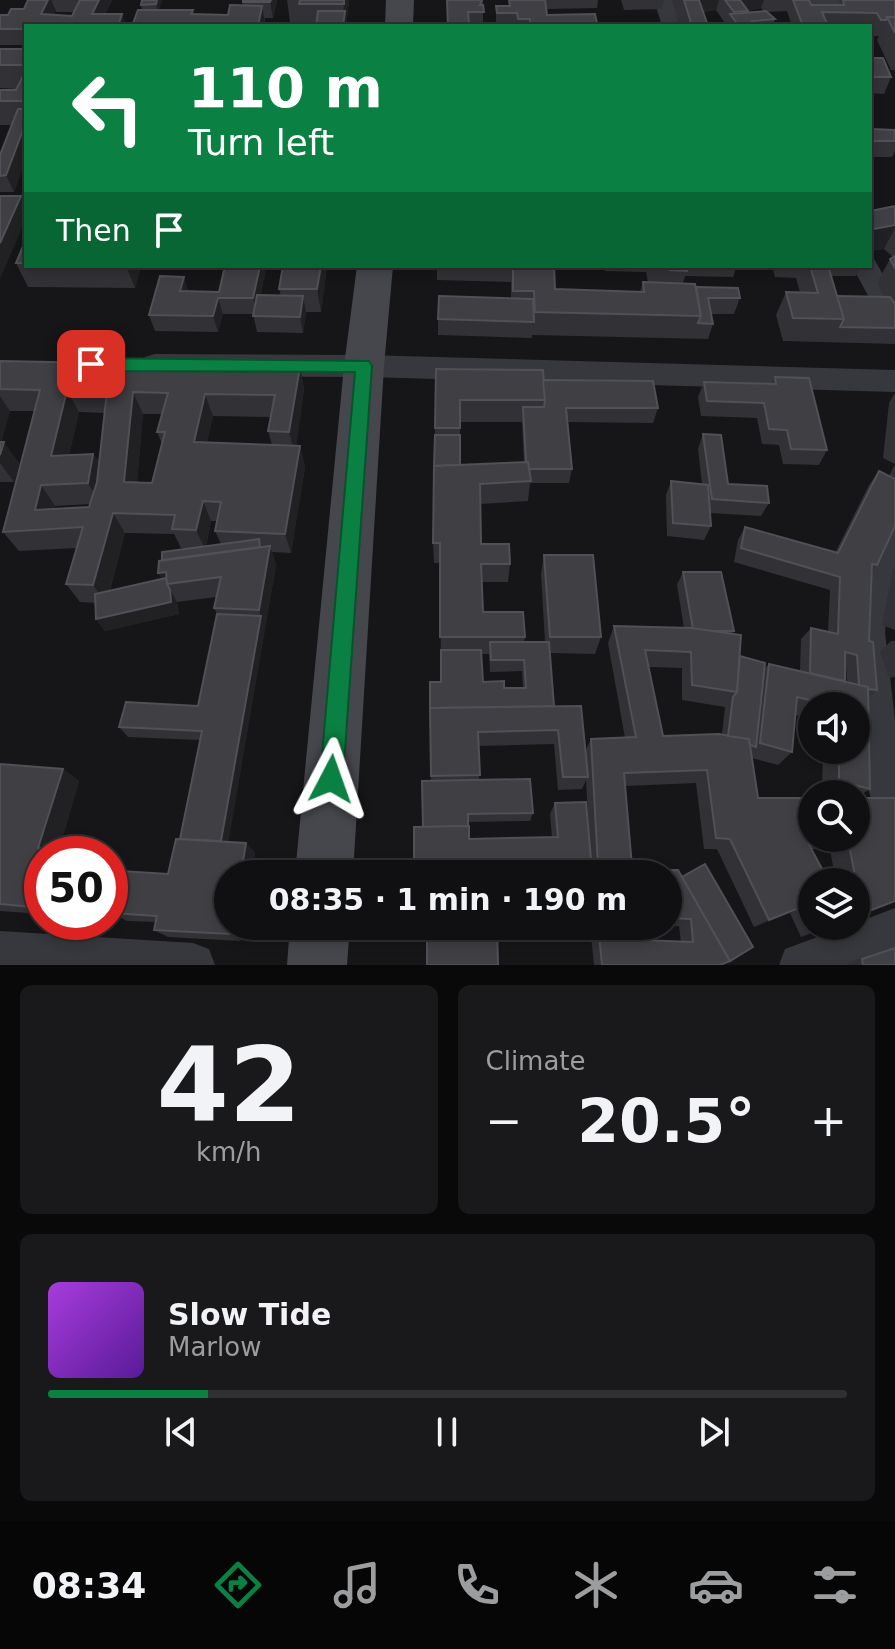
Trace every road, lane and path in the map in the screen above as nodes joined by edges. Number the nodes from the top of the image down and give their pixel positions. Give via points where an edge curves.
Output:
1 (400, 0) edge
2 (664, 0) edge
3 (809, 4) edge
4 (895, 5) edge
5 (399, 24) edge
6 (671, 24) edge
7 (375, 268) edge
8 (866, 268) edge
9 (895, 320) edge
10 (126, 365) edge
11 (364, 366) junction
12 (895, 381) edge
13 (895, 533) edge
14 (895, 814) edge
15 (325, 860) edge
16 (895, 930) edge
17 (319, 940) edge
18 (0, 953) edge
19 (818, 962) edge
20 (193, 965) edge
21 (317, 965) edge

1 - 5 main road
2 - 6 street
3 - 4 street
7 - 11 main road
8 - 9 street
10 - 11 street
11 - 12 street
11 - 15 main road
13 - 14 street via 871,597 867,633 881,768
16 - 19 street
17 - 21 main road
18 - 20 street

